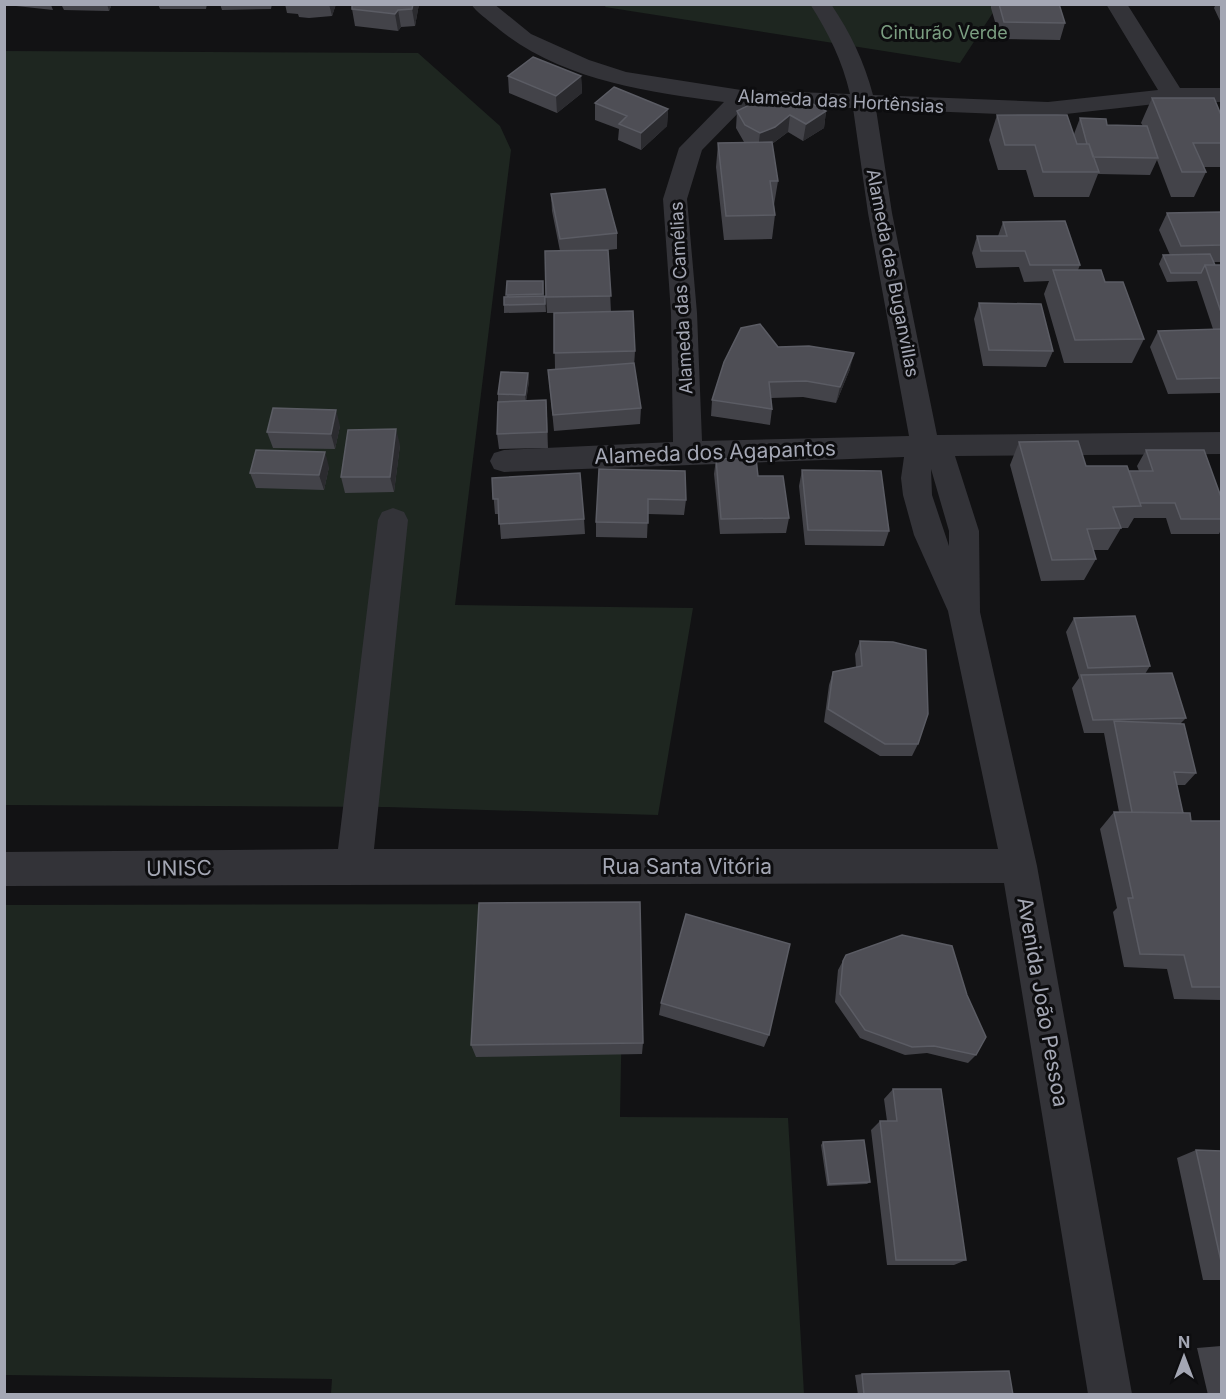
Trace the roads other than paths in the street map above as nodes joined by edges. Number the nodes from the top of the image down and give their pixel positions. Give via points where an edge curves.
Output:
1 (481, 4) edge
2 (819, 4) edge
3 (1116, 4) edge
4 (1173, 95) junction
5 (1221, 95) edge
6 (741, 97) junction
7 (862, 101) junction
8 (1221, 443) edge
9 (925, 445) junction
10 (688, 451) junction
11 (504, 461) dead end
12 (393, 520) dead end
13 (964, 612) joint
14 (354, 866) junction
15 (1019, 866) junction
16 (4, 869) edge
17 (1110, 1395) edge

1 - 6 street, Alameda das Hortênsias via 523,39 582,65 633,80
2 - 7 street, Alameda das Buganvillas via 853,62
3 - 4 street
4 - 5 street, Alameda das Hortênsias
4 - 7 street, Alameda das Hortênsias via 1048,109
6 - 7 street, Alameda das Hortênsias
6 - 10 street, Alameda das Camélias via 691,148 675,199 684,313
7 - 9 street, Alameda das Buganvillas
8 - 9 street, Alameda dos Agapantos
9 - 10 street, Alameda dos Agapantos
9 - 13 street, Alameda das Buganvillas via 917,462 916,480 926,533
10 - 11 street, Alameda dos Agapantos
12 - 14 street
13 - 15 street, Avenida João Pessoa
14 - 15 street, Rua Santa Vitória
14 - 16 street, UNISC
15 - 17 street, Avenida João Pessoa

